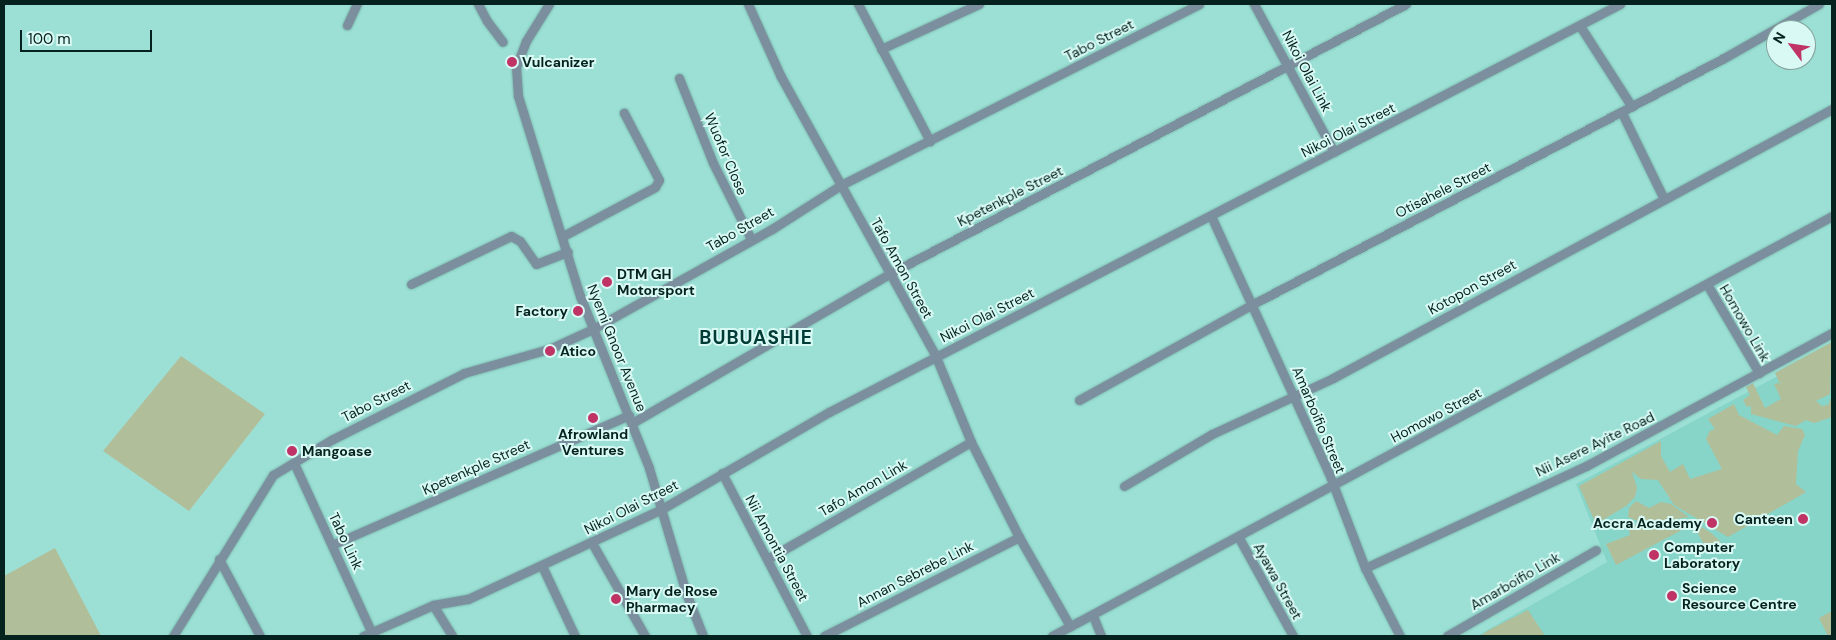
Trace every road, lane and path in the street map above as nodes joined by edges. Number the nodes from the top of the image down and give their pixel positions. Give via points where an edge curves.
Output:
1 (357, 4) edge
2 (478, 4) edge
3 (549, 4) edge
4 (748, 4) edge
5 (858, 4) edge
6 (978, 4) edge
7 (1199, 4) edge
8 (1254, 4) edge
9 (1406, 4) edge
10 (1620, 4) edge
11 (1819, 4) edge
12 (348, 25) dead end
13 (1580, 26) junction
14 (503, 42) dead end
15 (881, 49) junction
16 (1288, 64) junction
17 (679, 78) dead end
18 (1632, 107) junction
19 (1832, 109) edge
20 (1622, 112) junction
21 (624, 113) dead end
22 (930, 141) junction
23 (1334, 152) junction
24 (841, 185) junction
25 (1664, 199) junction
26 (1211, 216) junction
27 (1832, 216) edge
28 (563, 236) junction
29 (751, 239) junction
30 (568, 252) junction
31 (889, 274) junction
32 (411, 284) dead end
33 (1708, 286) junction
34 (1253, 304) junction
35 (594, 328) junction
36 (1832, 333) edge
37 (936, 357) junction
38 (1759, 373) junction
39 (1293, 394) junction
40 (1079, 400) dead end
41 (631, 419) junction
42 (971, 442) junction
43 (294, 463) junction
44 (722, 473) junction
45 (1124, 486) dead end
46 (1332, 486) junction
47 (660, 510) junction
48 (1019, 537) junction
49 (1239, 538) junction
50 (592, 543) junction
51 (334, 544) junction
52 (1596, 550) dead end
53 (769, 558) junction
54 (219, 559) junction
55 (542, 566) junction
56 (1365, 568) junction
57 (433, 604) junction
58 (1093, 616) junction
59 (1070, 626) junction
60 (367, 634) edge
61 (173, 636) edge
62 (260, 636) edge
63 (452, 636) edge
64 (575, 636) edge
65 (644, 636) edge
66 (703, 636) edge
67 (807, 636) edge
68 (824, 636) edge
69 (1052, 636) edge
70 (1101, 636) edge
71 (1293, 636) edge
72 (1400, 636) edge
73 (1447, 636) edge

1 - 12 street
2 - 14 street
3 - 28 street, Nyemi Gnoor Avenue via 526,41 516,67 518,96
4 - 24 street, Tafo Amon Street via 780,75
5 - 15 street
6 - 15 street
7 - 22 street, Tabo Street
8 - 16 street, Nikoi Olai Link
9 - 16 street, Kpetenkple Street
10 - 13 street, Nikoi Olai Street
11 - 18 street, Otisahele Street
13 - 18 street
13 - 23 street, Nikoi Olai Street
15 - 22 street
16 - 23 street, Nikoi Olai Link
16 - 31 street, Kpetenkple Street
17 - 29 street, Wuofor Close via 713,163
18 - 20 street, Otisahele Street
19 - 25 street, Kotopon Street
20 - 25 street
20 - 34 street, Otisahele Street
21 - 28 street via 659,180 655,187
22 - 24 street, Tabo Street
23 - 26 street, Nikoi Olai Street
24 - 29 street, Tabo Street
24 - 31 street, Tafo Amon Street
25 - 39 street, Kotopon Street via 1350,369
26 - 34 street, Amarboifio Street
26 - 37 street, Nikoi Olai Street
27 - 33 street, Homowo Street
28 - 30 street, Nyemi Gnoor Avenue
29 - 35 street, Tabo Street
30 - 32 street via 536,264 520,241 510,236
30 - 35 street, Nyemi Gnoor Avenue via 580,296
31 - 37 street, Tafo Amon Street
31 - 41 street, Kpetenkple Street
33 - 38 street, Homowo Link
33 - 46 street, Homowo Street
34 - 39 street, Amarboifio Street
34 - 40 street, Otisahele Street
35 - 41 street, Nyemi Gnoor Avenue
35 - 43 street, Tabo Street via 549,349 464,373 333,439
36 - 38 street, Nii Asere Ayite Road
37 - 42 street, Tafo Amon Street
37 - 44 street, Nikoi Olai Street
38 - 56 street, Nii Asere Ayite Road via 1586,466
39 - 45 street, Kotopon Street via 1212,434
39 - 46 street, Amarboifio Street
41 - 47 street, Nyemi Gnoor Avenue
41 - 51 street, Kpetenkple Street
42 - 48 street, Tafo Amon Street
42 - 53 street, Tafo Amon Link
43 - 51 street, Tabo Link
43 - 54 street, Tabo Street via 273,475
44 - 47 street, Nikoi Olai Street
44 - 53 street, Nii Amontia Street
46 - 49 street, Homowo Street
46 - 56 street, Amarboifio Street
47 - 50 street, Nikoi Olai Street
47 - 66 street, Nyemi Gnoor Avenue
48 - 59 street, Tafo Amon Street
48 - 68 street, Annan Sebrebe Link
49 - 58 street, Homowo Street
49 - 71 street, Ayawa Street
50 - 55 street, Nikoi Olai Street
50 - 65 street
51 - 60 street, Tabo Link
52 - 73 street, Amarboifio Link
53 - 67 street, Nii Amontia Street
54 - 61 street, Tabo Street
54 - 62 street
55 - 57 street, Nikoi Olai Street via 468,599
55 - 64 street
56 - 72 street, Amarboifio Street
57 - 60 street, Nikoi Olai Street
57 - 63 street
58 - 59 street, Homowo Street
58 - 70 street
59 - 69 street, Homowo Street

